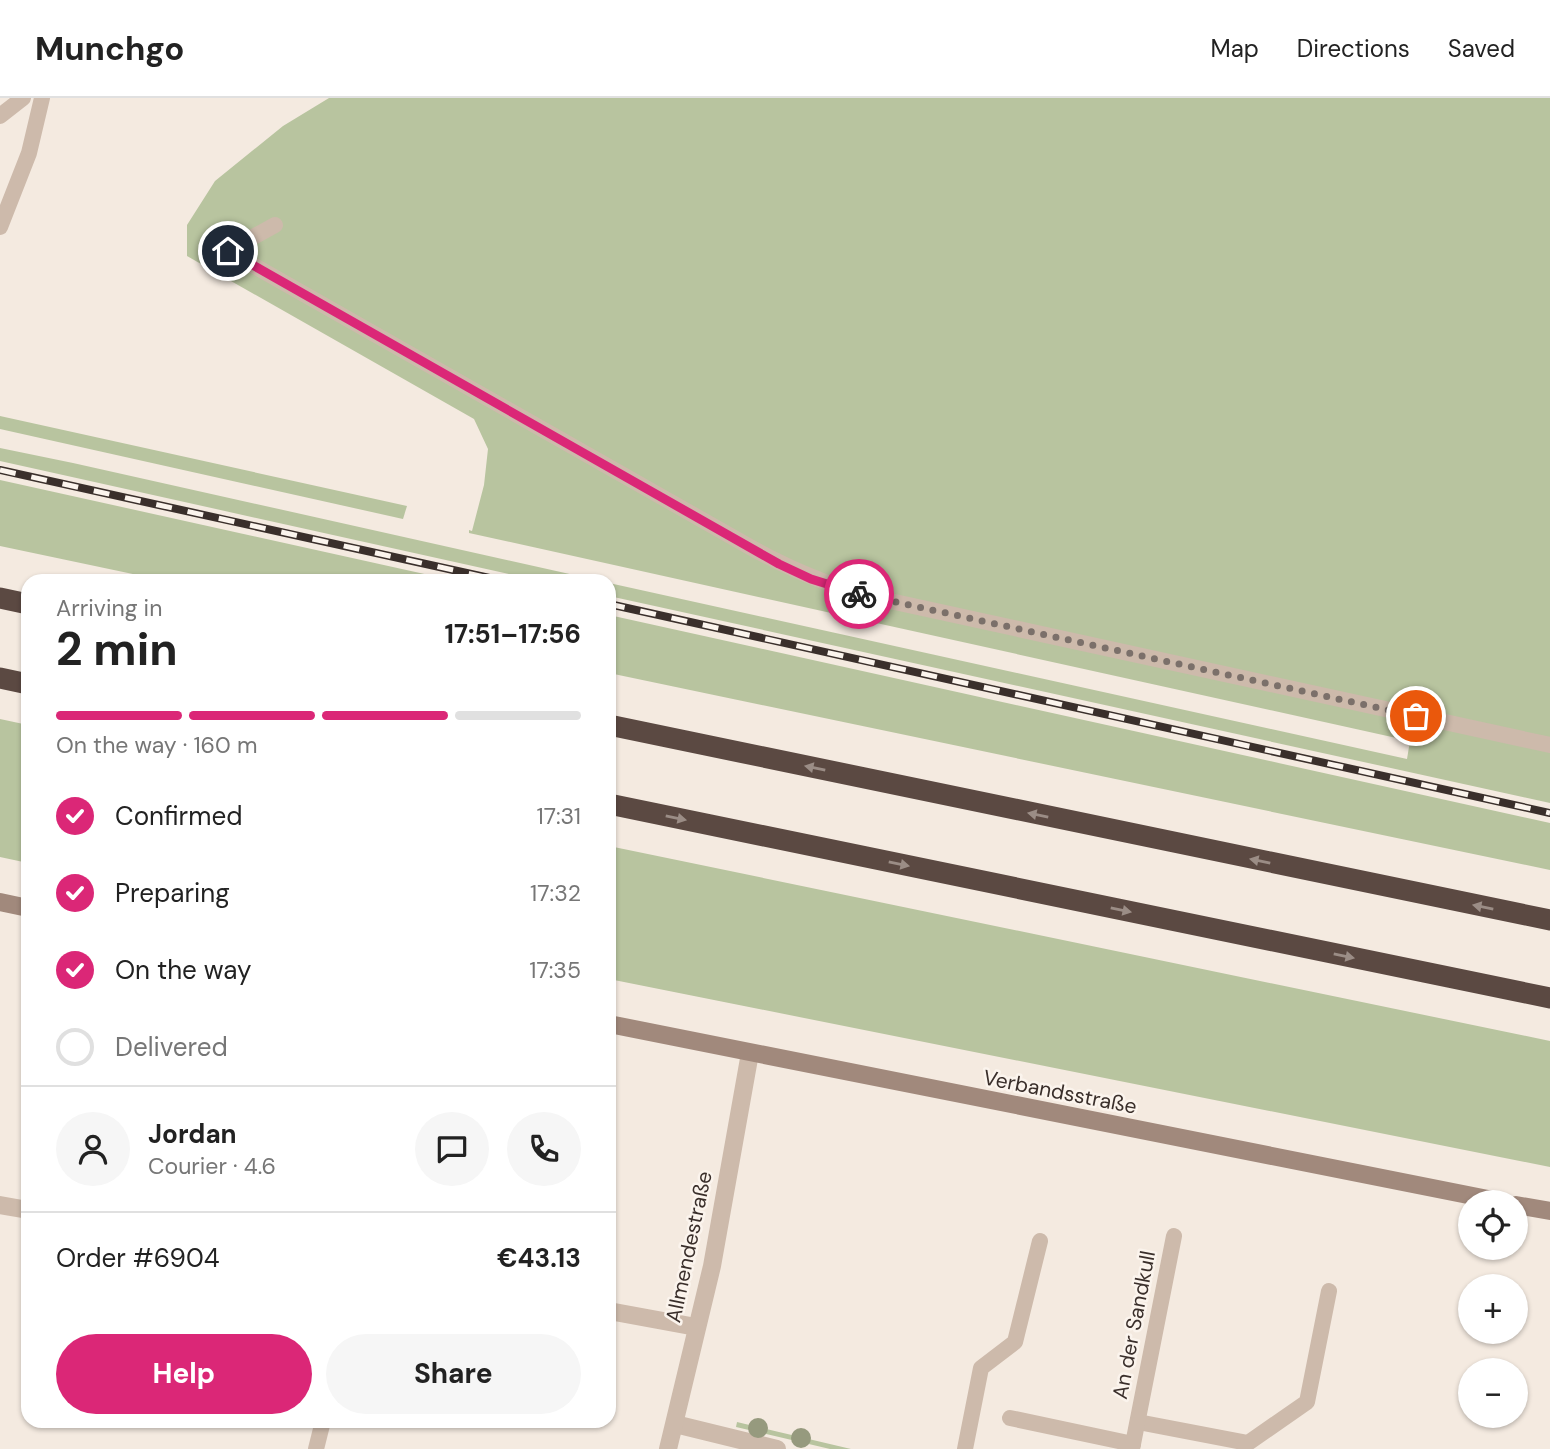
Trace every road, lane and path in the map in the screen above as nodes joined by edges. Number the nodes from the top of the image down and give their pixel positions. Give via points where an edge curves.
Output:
1 (23, 98) edge
2 (42, 98) edge
3 (0, 116) edge
4 (275, 225) dead end
5 (0, 227) edge
6 (0, 598) edge
7 (21, 602) edge
8 (0, 678) edge
9 (21, 682) edge
10 (616, 726) edge
11 (1550, 745) edge
12 (616, 805) edge
13 (0, 902) edge
14 (21, 906) edge
15 (1550, 920) edge
16 (1550, 998) edge
17 (616, 1025) edge
18 (750, 1053) junction
19 (1458, 1193) edge
20 (0, 1205) edge
21 (1528, 1207) edge
22 (21, 1209) edge
23 (1550, 1211) edge
24 (1174, 1236) dead end
25 (1040, 1241) dead end
26 (1329, 1291) dead end
27 (616, 1312) edge
28 (696, 1327) junction
29 (1010, 1418) dead end
30 (1138, 1422) junction
31 (675, 1424) junction
32 (321, 1428) edge
33 (1133, 1447) edge
34 (316, 1449) edge
35 (668, 1449) edge
36 (777, 1449) edge
37 (965, 1449) edge

1 - 3 lane
2 - 5 lane via 29,153
4 - 11 lane via 228,251 811,579 881,599
6 - 7 highway
8 - 9 highway
15 -> 10 highway
12 -> 16 highway
13 - 14 main road
17 - 18 main road, Verbandsstraße
18 - 19 main road, Verbandsstraße
18 - 28 street, Allmendestraße via 712,1266
20 - 22 street
21 - 23 main road
24 - 30 lane, An der Sandkull
25 - 37 lane via 1014,1342 981,1368
26 - 30 lane, An der Sandkull via 1307,1402 1248,1443
27 - 28 street
28 - 31 street, Allmendestraße
29 - 33 lane
30 - 33 lane, An der Sandkull
31 - 35 street, Allmendestraße
31 - 36 street
32 - 34 lane

